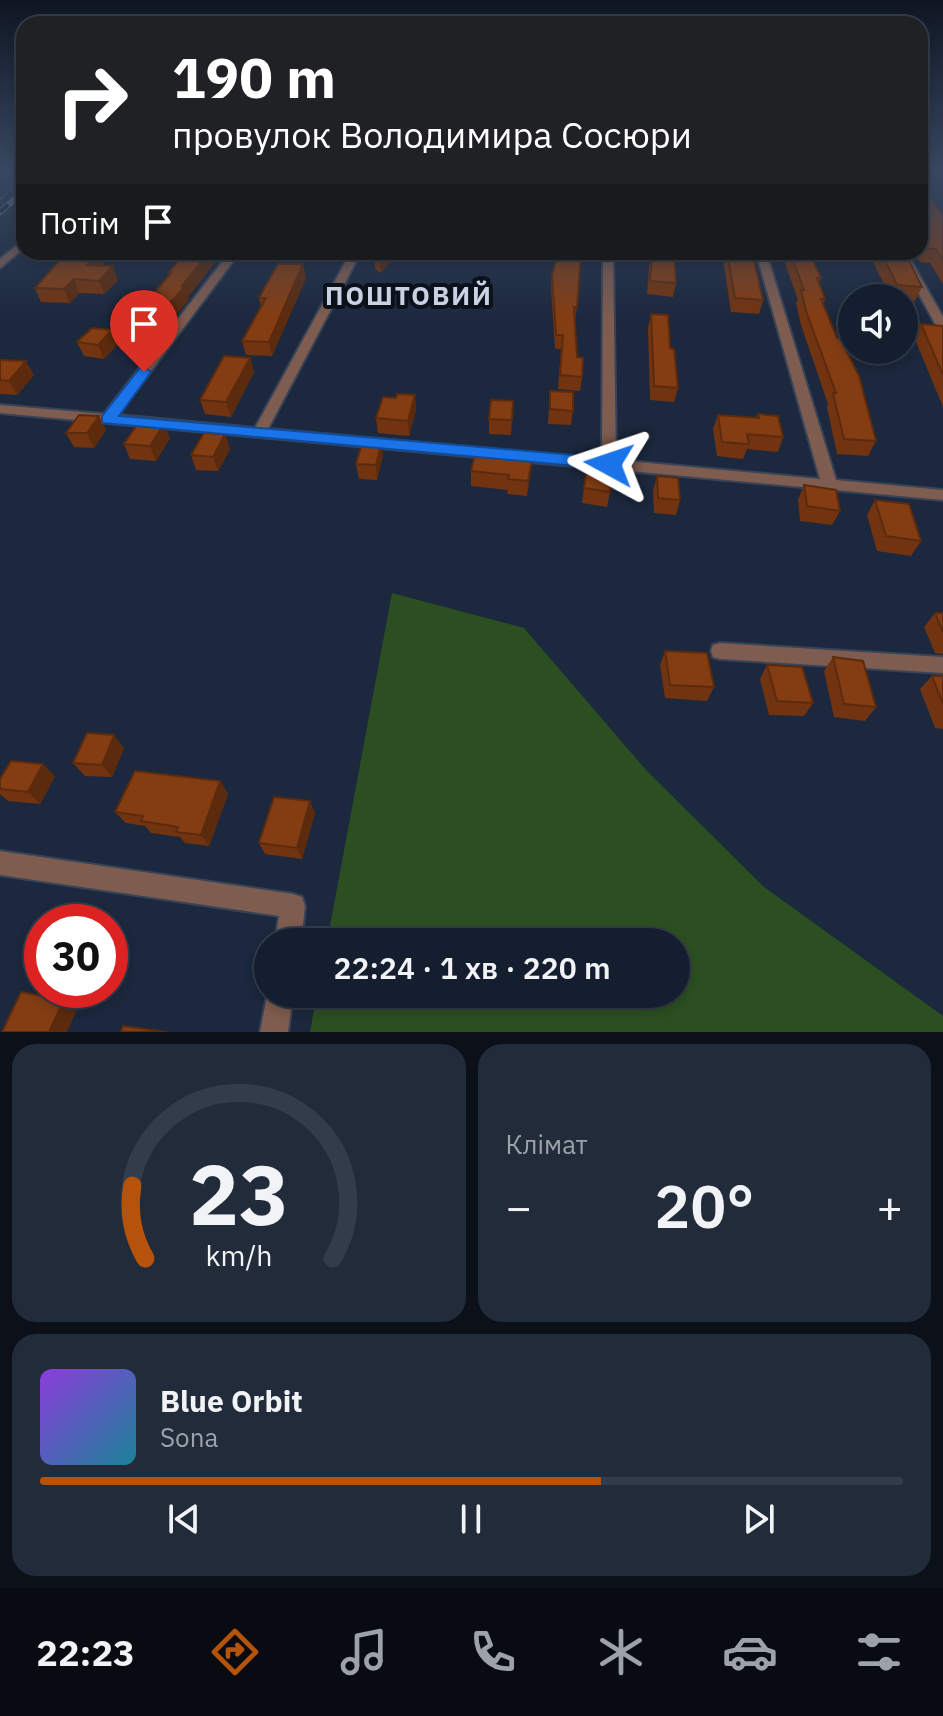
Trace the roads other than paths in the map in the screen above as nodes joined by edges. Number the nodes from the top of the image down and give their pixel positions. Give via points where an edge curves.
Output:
1 (16, 250) edge
2 (229, 260) edge
3 (352, 260) edge
4 (608, 260) edge
5 (763, 260) edge
6 (905, 260) edge
7 (0, 265) edge
8 (943, 327) edge
9 (0, 409) edge
10 (107, 420) junction
11 (259, 433) junction
12 (609, 464) junction
13 (829, 483) junction
14 (943, 495) edge
15 (720, 651) dead end
16 (943, 665) edge
17 (0, 863) edge
18 (290, 928) edge
19 (278, 1008) edge
20 (274, 1032) edge

1 - 7 street
2 - 10 street
3 - 11 street
4 - 12 street
5 - 13 street
6 - 8 street
9 - 10 street
10 - 11 street
11 - 12 street
12 - 13 street
13 - 14 street
15 - 16 street
17 - 18 street via 293,906
19 - 20 street

